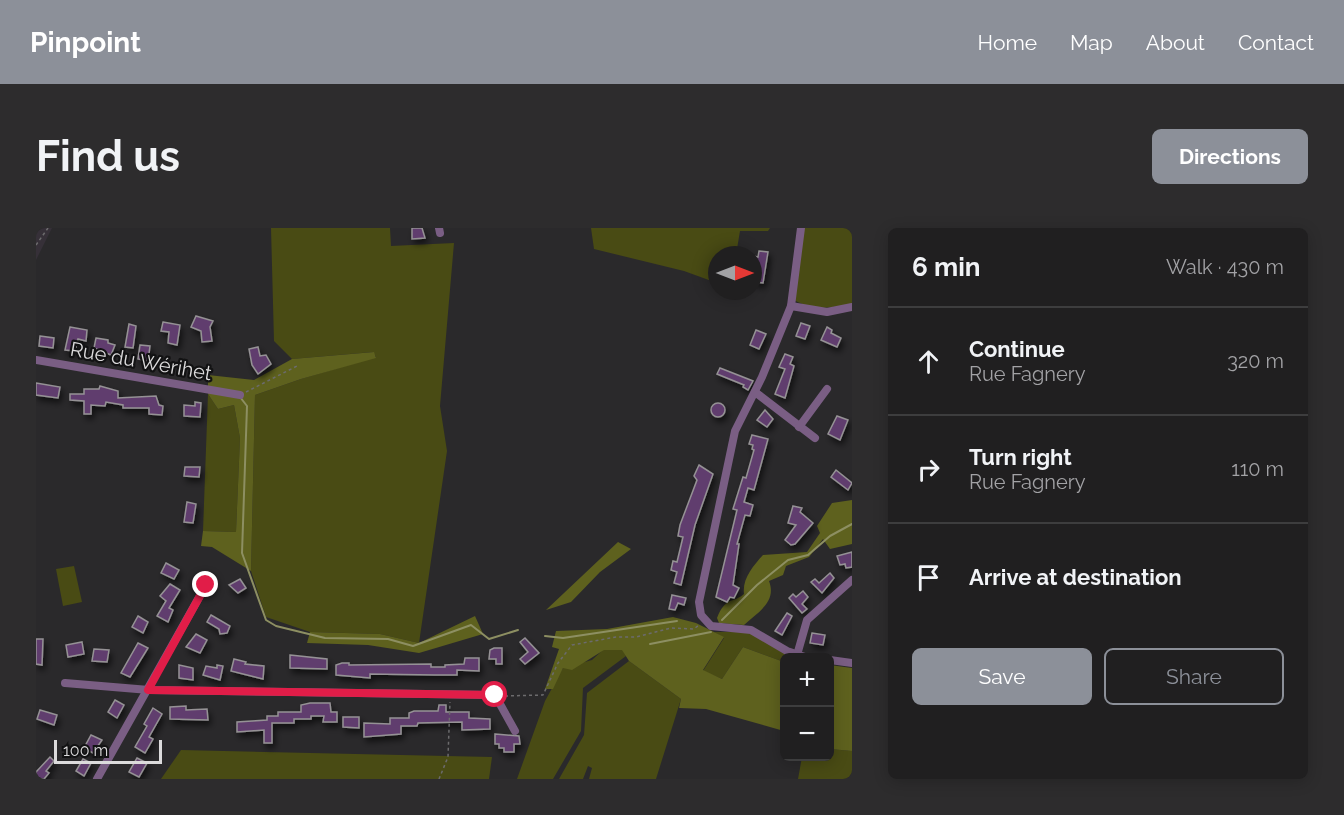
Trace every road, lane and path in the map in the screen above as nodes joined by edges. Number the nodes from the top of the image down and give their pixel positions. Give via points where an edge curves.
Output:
1 (48, 228) edge
2 (801, 228) edge
3 (36, 244) edge
4 (791, 306) junction
5 (852, 308) edge
6 (36, 360) edge
7 (299, 365) dead end
8 (827, 389) dead end
9 (755, 392) junction
10 (240, 395) joint
11 (799, 427) junction
12 (814, 438) dead end
13 (852, 580) edge
14 (206, 585) dead end
15 (705, 621) junction
16 (793, 653) edge
17 (798, 653) edge
18 (834, 661) edge
19 (852, 663) edge
20 (65, 683) dead end
21 (148, 690) junction
22 (451, 695) junction
23 (495, 695) junction
24 (515, 731) dead end
25 (97, 779) edge
26 (439, 779) edge

1 - 3 path
2 - 4 street
4 - 5 street via 827,312
4 - 9 street
6 - 10 street, Rue du Wérihet
7 - 10 path
8 - 11 street
9 - 11 street
9 - 15 street via 739,421 729,456 699,591
11 - 12 street
13 - 17 street via 807,621
14 - 21 street
15 - 16 street via 718,629 751,630
15 - 23 path via 694,628 671,628 572,645 558,663 543,695
18 - 19 street
20 - 21 street
21 - 22 street
21 - 25 street
22 - 23 street
22 - 26 path via 448,757
23 - 24 street

